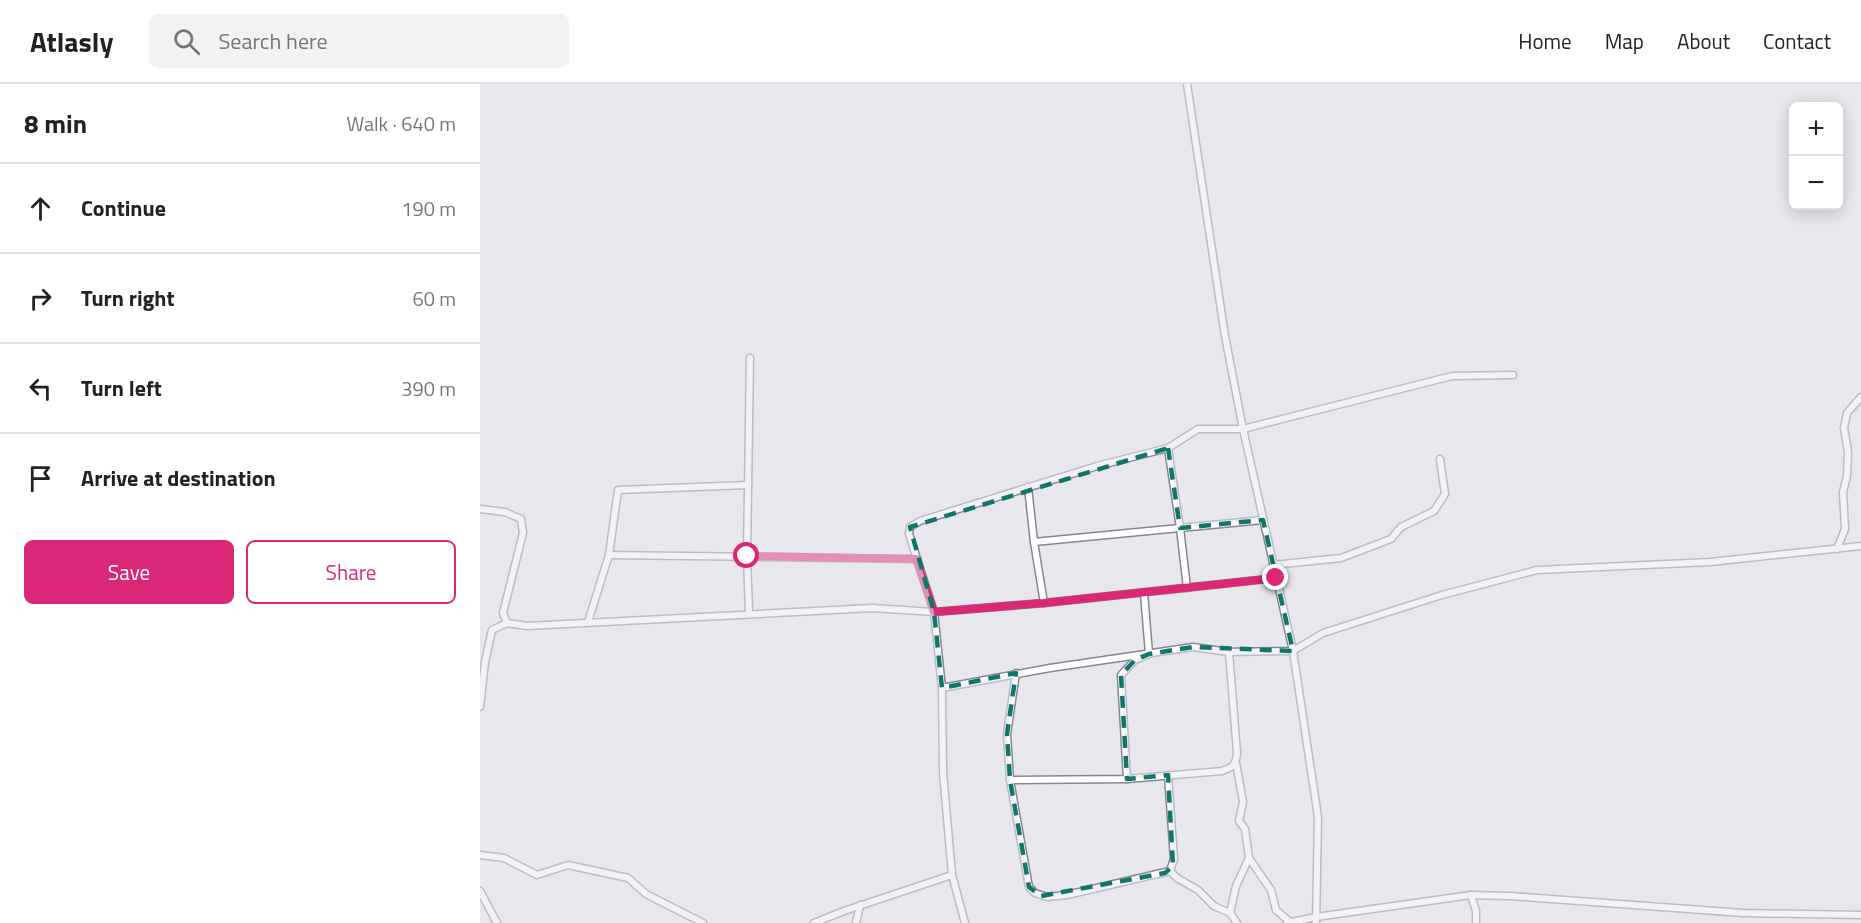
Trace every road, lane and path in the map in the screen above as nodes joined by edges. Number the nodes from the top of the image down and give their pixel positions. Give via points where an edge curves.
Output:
1 (1187, 84) edge
2 (750, 357) dead end
3 (1513, 375) dead end
4 (1861, 397) edge
5 (1243, 429) junction
6 (1168, 448) junction
7 (1440, 459) dead end
8 (748, 485) junction
9 (1028, 487) junction
10 (480, 509) edge
11 (1263, 520) junction
12 (1180, 528) junction
13 (1034, 542) junction
14 (1861, 546) edge
15 (1837, 549) junction
16 (609, 555) junction
17 (747, 556) junction
18 (916, 559) junction
19 (1273, 565) junction
20 (1276, 578) junction
21 (1187, 588) junction
22 (1144, 593) junction
23 (1044, 603) junction
24 (934, 612) junction
25 (749, 614) junction
26 (588, 622) junction
27 (507, 623) junction
28 (1293, 651) junction
29 (1229, 652) junction
30 (1149, 654) junction
31 (1016, 673) junction
32 (942, 688) junction
33 (480, 707) edge
34 (1236, 763) junction
35 (1168, 776) junction
36 (1127, 779) junction
37 (1010, 780) junction
38 (480, 855) edge
39 (1249, 858) junction
40 (1170, 871) junction
41 (952, 875) junction
42 (480, 891) edge
43 (1472, 895) junction
44 (860, 905) junction
45 (1230, 913) junction
46 (1861, 915) edge
47 (1316, 920) edge
48 (497, 923) edge
49 (703, 923) edge
50 (814, 923) edge
51 (856, 923) edge
52 (964, 923) edge
53 (1237, 923) edge
54 (1289, 923) edge
55 (1476, 923) edge

1 - 5 street
2 - 8 street
3 - 5 street via 1452,376
4 - 15 street via 1847,413 1844,428 1848,452 1843,492 1845,529
5 - 6 street via 1198,429
5 - 11 street
6 - 9 street
6 - 12 street
7 - 19 street via 1445,494 1434,511 1401,527 1391,539 1341,558
8 - 16 street via 618,490
8 - 17 street
9 - 13 street
9 - 18 street via 914,523 909,534
10 - 27 street via 505,512 521,519 523,532 502,613
11 - 12 street
11 - 19 street
12 - 13 street
12 - 21 street
13 - 23 street
14 - 15 street
15 - 28 street via 1710,562 1537,570 1342,626
16 - 17 street
16 - 26 street
17 - 18 street
17 - 25 street
18 - 24 street
19 - 20 street
20 - 21 street
20 - 28 street
21 - 22 street
22 - 23 street
22 - 30 street
23 - 24 street
24 - 25 street via 872,608
24 - 32 street
25 - 26 street
26 - 27 street via 527,626
27 - 33 street via 492,630
28 - 29 street
28 - 47 street via 1318,817
29 - 30 street via 1193,647
29 - 34 street
30 - 31 street
30 - 36 street via 1135,660 1120,675
31 - 32 street
31 - 37 street via 1007,734
32 - 41 street via 943,772
34 - 35 street via 1222,771
34 - 39 street via 1243,802 1239,821 1245,829
35 - 36 street
35 - 40 street via 1174,859
36 - 37 street
37 - 40 street via 1029,887 1035,893 1047,897 1067,895
38 - 49 street via 504,858 537,874 568,865 628,878 646,894
39 - 45 street via 1236,886
39 - 54 street via 1271,890 1276,910
40 - 45 street via 1214,906
41 - 44 street
41 - 52 street
42 - 48 street
43 - 46 street via 1743,913
43 - 47 street
43 - 55 street
44 - 50 street
44 - 51 street
45 - 53 street
47 - 54 street

